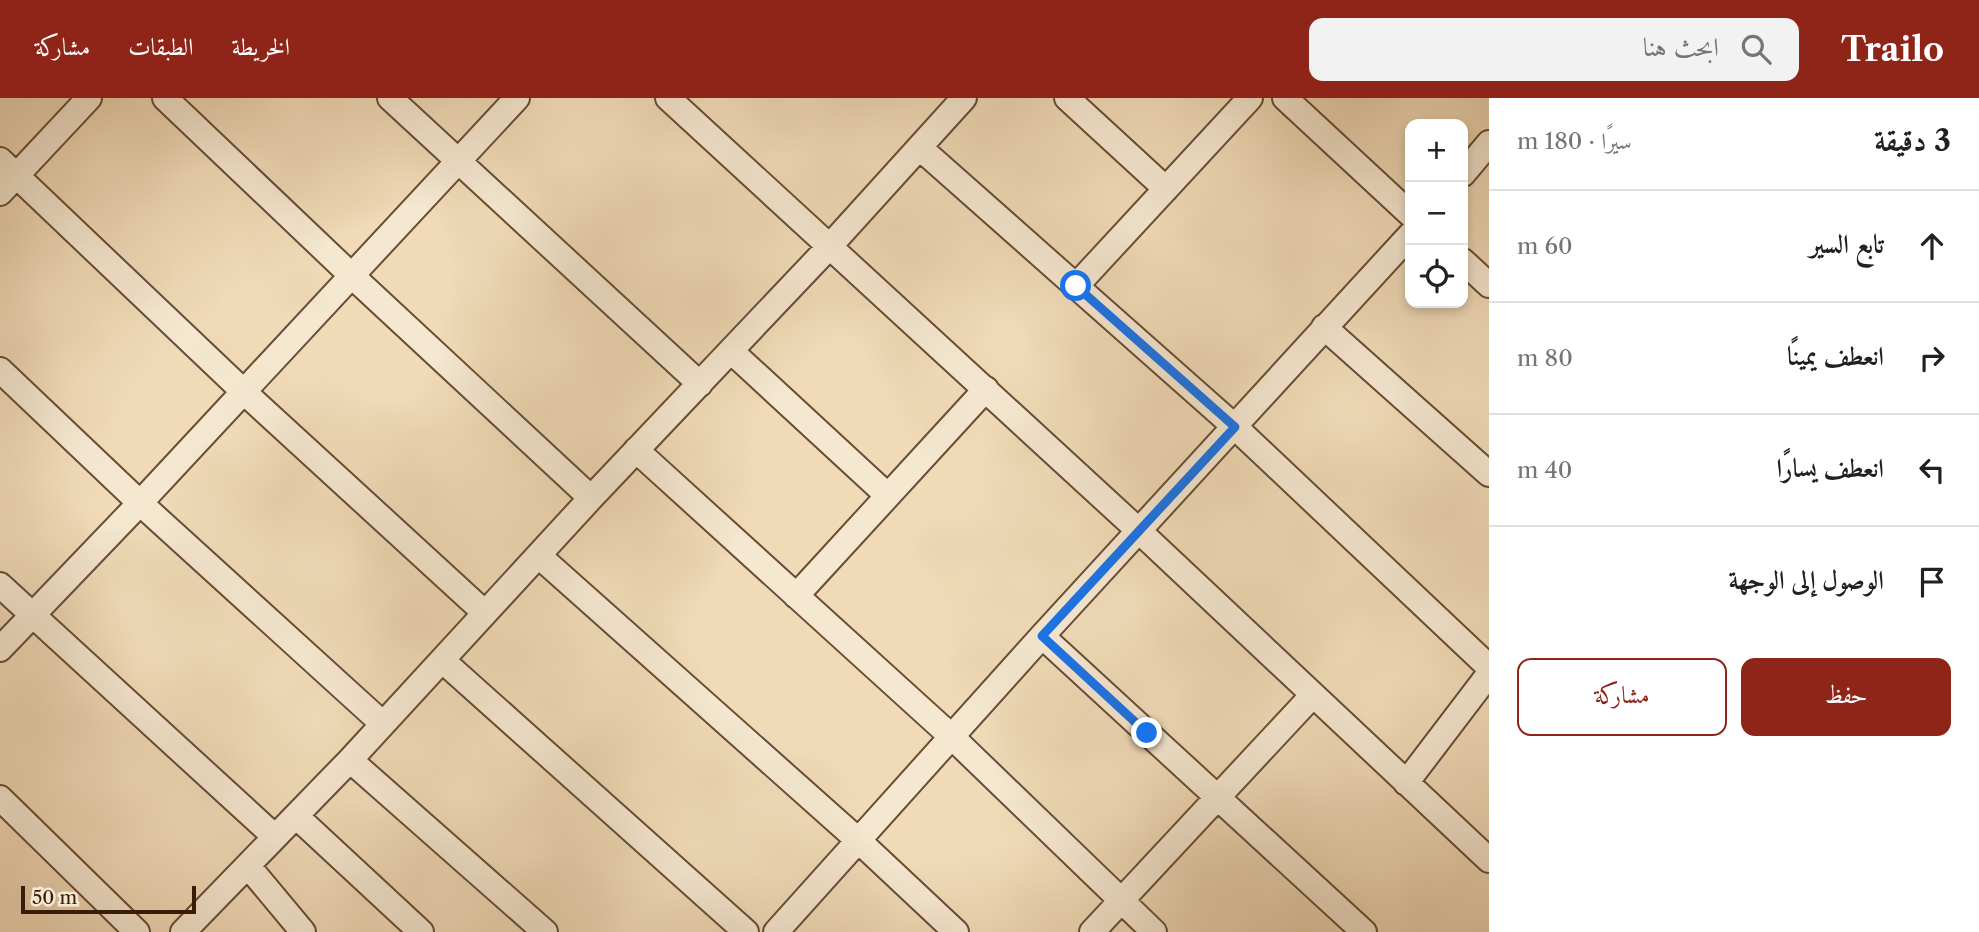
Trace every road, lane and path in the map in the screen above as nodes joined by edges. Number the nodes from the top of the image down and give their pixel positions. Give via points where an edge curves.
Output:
1 (89, 98) edge
2 (165, 98) edge
3 (390, 98) edge
4 (517, 98) edge
5 (668, 98) edge
6 (964, 98) edge
7 (1067, 98) edge
8 (1250, 98) edge
9 (1285, 98) edge
10 (1489, 143) edge
11 (920, 148) junction
12 (458, 162) junction
13 (1468, 168) edge
14 (5, 176) edge
15 (1166, 189) junction
16 (1405, 209) edge
17 (1405, 240) edge
18 (830, 247) junction
19 (1468, 266) edge
20 (351, 275) junction
21 (1489, 285) edge
22 (1076, 286) junction
23 (1324, 327) junction
24 (731, 351) junction
25 (0, 370) edge
26 (700, 384) junction
27 (986, 389) junction
28 (244, 392) junction
29 (1235, 427) junction
30 (636, 450) junction
31 (1489, 474) edge
32 (887, 495) junction
33 (592, 498) junction
34 (140, 503) junction
35 (1138, 530) junction
36 (539, 556) junction
37 (0, 584) edge
38 (796, 596) junction
39 (485, 613) junction
40 (32, 614) junction
41 (1042, 636) junction
42 (0, 649) edge
43 (443, 661) junction
44 (1489, 667) edge
45 (1489, 674) edge
46 (1312, 695) junction
47 (383, 724) junction
48 (952, 737) junction
49 (350, 760) junction
50 (1406, 783) junction
51 (1216, 796) junction
52 (0, 798) edge
53 (296, 816) junction
54 (275, 837) junction
55 (859, 841) junction
56 (1489, 860) edge
57 (248, 866) junction
58 (1122, 900) junction
59 (942, 927) edge
60 (137, 932) edge
61 (183, 932) edge
62 (303, 932) edge
63 (421, 932) edge
64 (545, 932) edge
65 (746, 932) edge
66 (776, 932) edge
67 (1091, 932) edge
68 (1154, 932) edge
69 (1364, 932) edge

1 - 14 street
2 - 20 street
3 - 12 street
4 - 12 street
5 - 18 street
6 - 11 street
7 - 15 street
8 - 15 street
9 - 16 street
10 - 13 street
11 - 18 street
11 - 22 street
12 - 20 street
12 - 26 street
14 - 28 street
15 - 22 street
17 - 23 street
18 - 24 street
18 - 27 street
19 - 21 street
20 - 28 street
20 - 33 street
22 - 29 street
23 - 29 street
23 - 31 street
24 - 26 street
24 - 32 street
25 - 34 street
26 - 30 street
27 - 32 street
27 - 35 street
28 - 34 street
28 - 39 street
29 - 35 street
29 - 44 street
30 - 33 street
30 - 38 street
32 - 38 street
33 - 36 street
34 - 40 street
34 - 47 street
35 - 41 street
35 - 46 street
36 - 39 street
36 - 55 street
37 - 40 street
38 - 48 street
39 - 43 street
40 - 42 street
40 - 54 street
41 - 48 street
41 - 51 street
43 - 47 street
43 - 65 street
45 - 50 street
46 - 50 street
46 - 51 street
47 - 49 street
48 - 55 street
48 - 58 street
49 - 53 street
49 - 64 street
50 - 56 street
51 - 58 street
51 - 69 street
52 - 60 street
53 - 54 street
53 - 63 street
54 - 57 street
55 - 59 street
55 - 66 street
57 - 61 street
57 - 62 street
58 - 67 street
58 - 68 street

